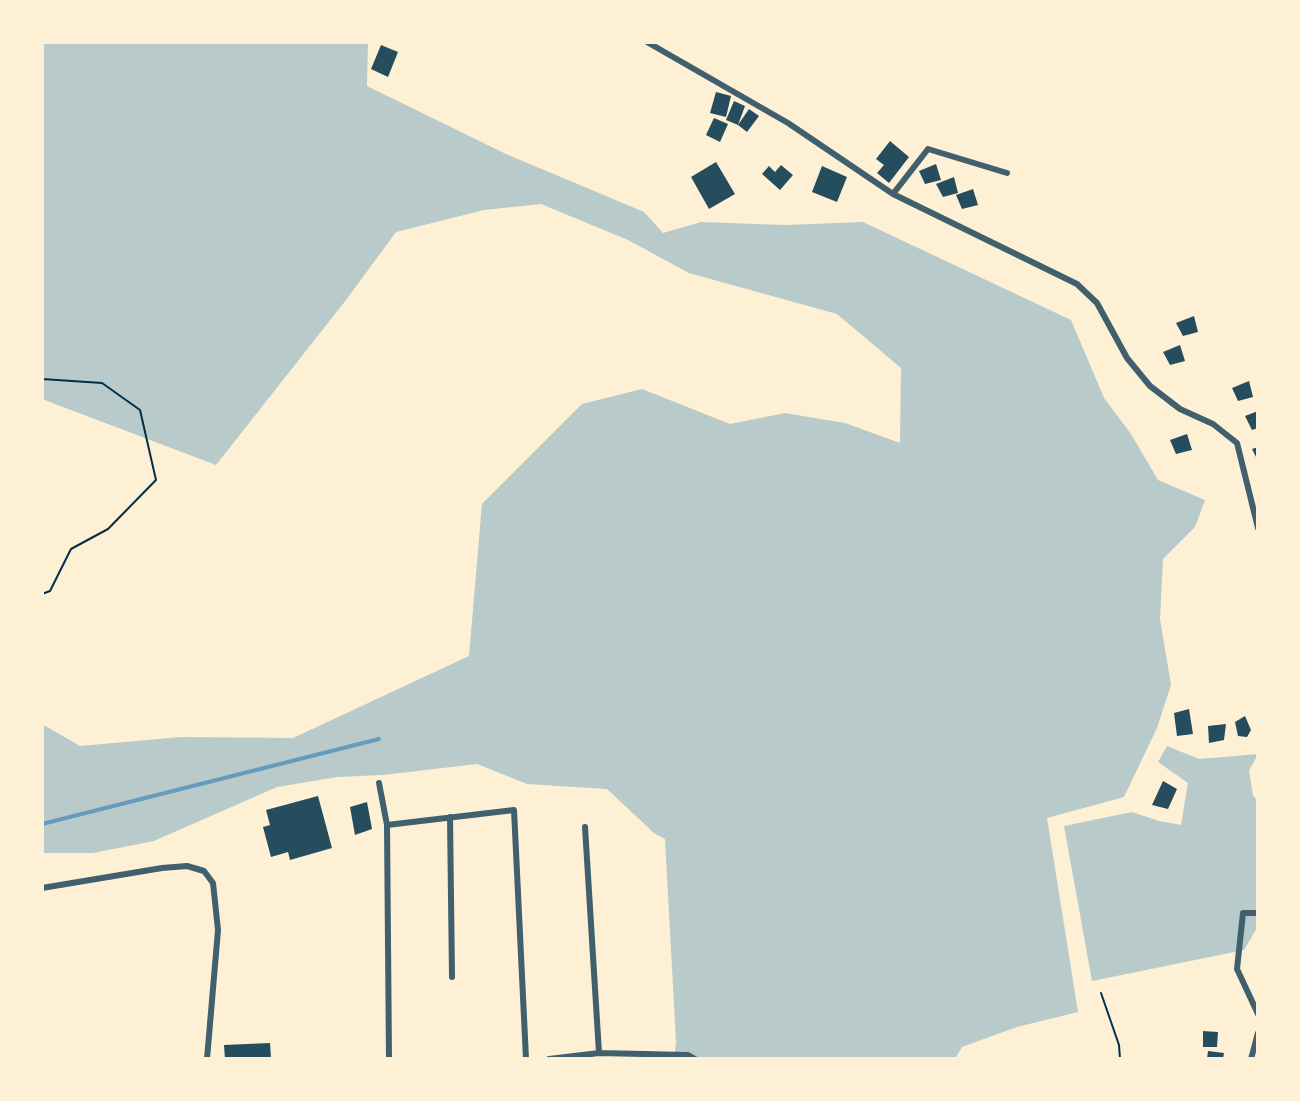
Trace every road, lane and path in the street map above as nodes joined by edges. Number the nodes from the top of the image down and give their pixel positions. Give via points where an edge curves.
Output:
1 (647, 42) edge
2 (1007, 173) dead end
3 (893, 194) junction
4 (42, 379) edge
5 (1258, 528) edge
6 (42, 594) edge
7 (379, 783) dead end
8 (450, 817) junction
9 (387, 825) junction
10 (585, 827) dead end
11 (42, 888) edge
12 (1258, 913) edge
13 (452, 977) dead end
14 (1101, 993) dead end
15 (1258, 1014) edge
16 (1258, 1033) edge
17 (599, 1053) junction
18 (691, 1057) edge
19 (207, 1059) edge
20 (389, 1059) edge
21 (526, 1059) edge
22 (549, 1059) edge
23 (1120, 1059) edge
24 (1251, 1059) edge

1 - 3 street via 788,123
2 - 3 street via 928,149
3 - 5 street via 1077,284 1097,303 1127,358 1150,386 1180,410 1213,424 1237,443
4 - 6 path via 102,383 140,410 156,480 108,529 71,549 50,591
7 - 9 street
8 - 9 street
8 - 13 street
8 - 21 street via 514,810
9 - 20 street
10 - 17 street
11 - 19 street via 162,868 187,866 204,871 213,883 218,930
12 - 15 street via 1243,913 1237,969
14 - 23 path
16 - 24 street
17 - 18 street
17 - 22 street

